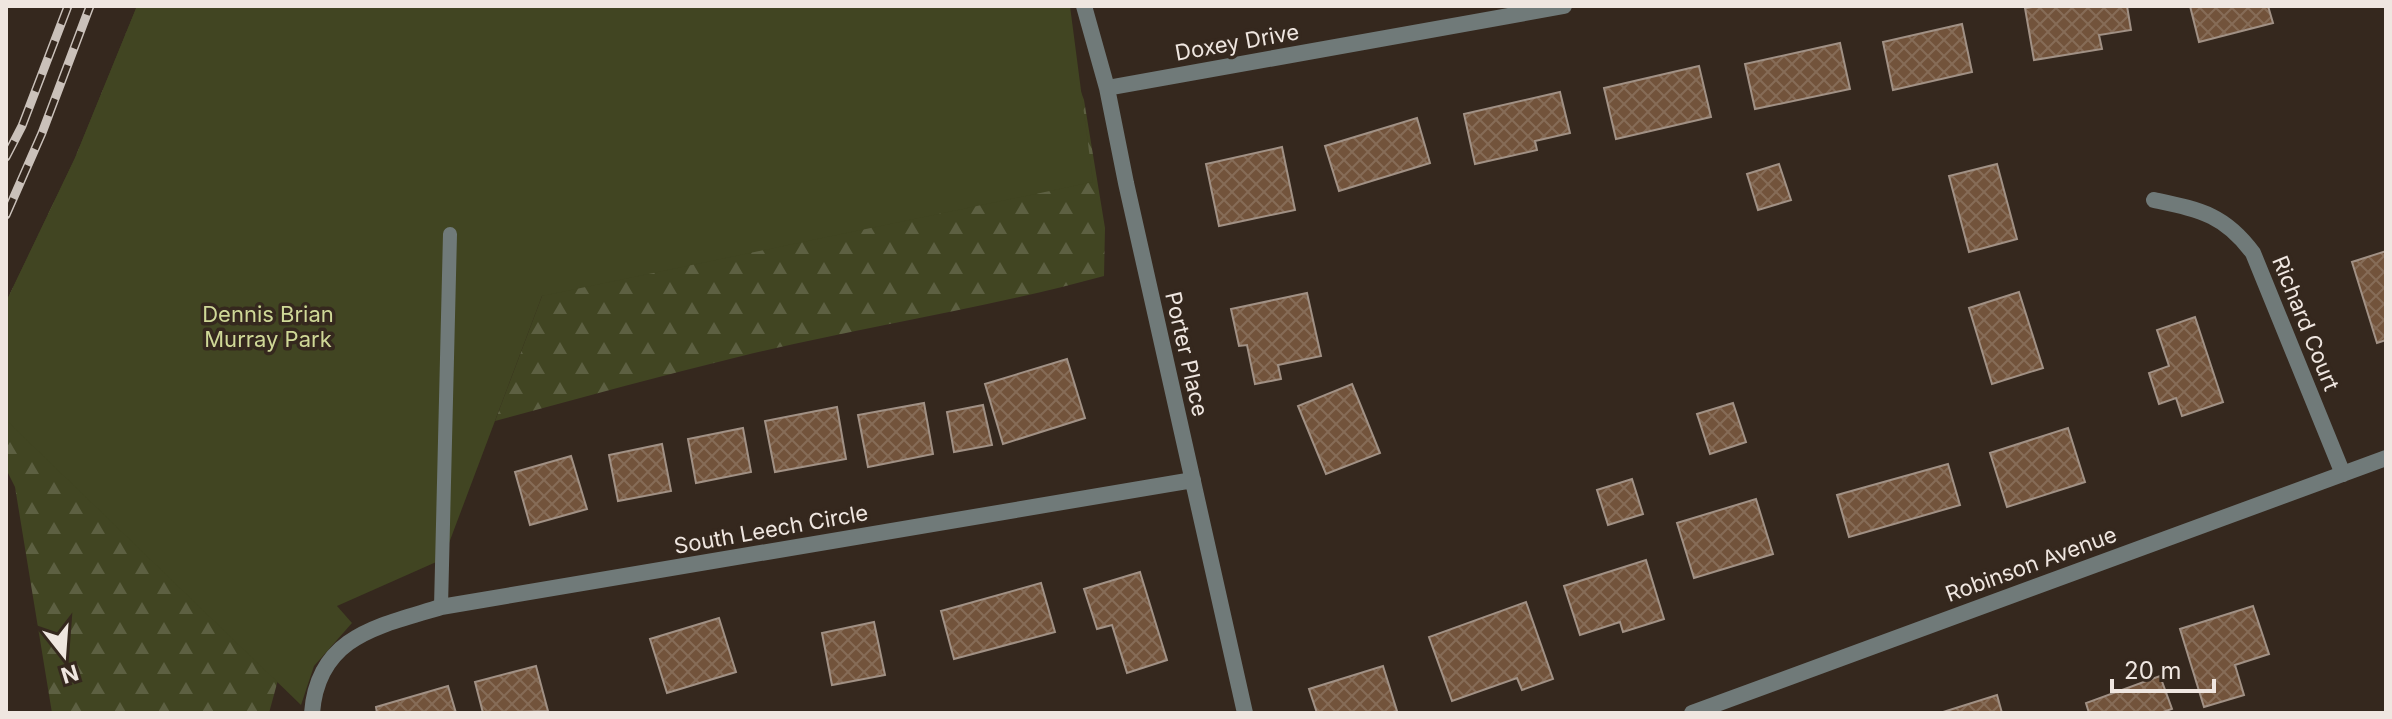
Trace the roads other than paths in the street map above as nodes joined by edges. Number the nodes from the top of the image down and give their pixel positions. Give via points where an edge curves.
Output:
1 (1084, 6) edge
2 (1564, 6) edge
3 (1107, 88) junction
4 (2154, 200) dead end
5 (450, 234) dead end
6 (2386, 458) edge
7 (2343, 474) junction
8 (1193, 480) junction
9 (441, 607) junction
10 (312, 713) edge
11 (1245, 713) edge
12 (1692, 713) edge

1 - 3 street, Porter Place
2 - 3 street, Doxey Drive
3 - 8 street, Porter Place
4 - 7 street, Richard Court via 2223,221 2253,253
5 - 9 lane
6 - 7 street, Robinson Avenue
7 - 12 street, Robinson Avenue
8 - 9 street, South Leech Circle
8 - 11 street, Porter Place
9 - 10 street, South Leech Circle via 360,633 320,675

